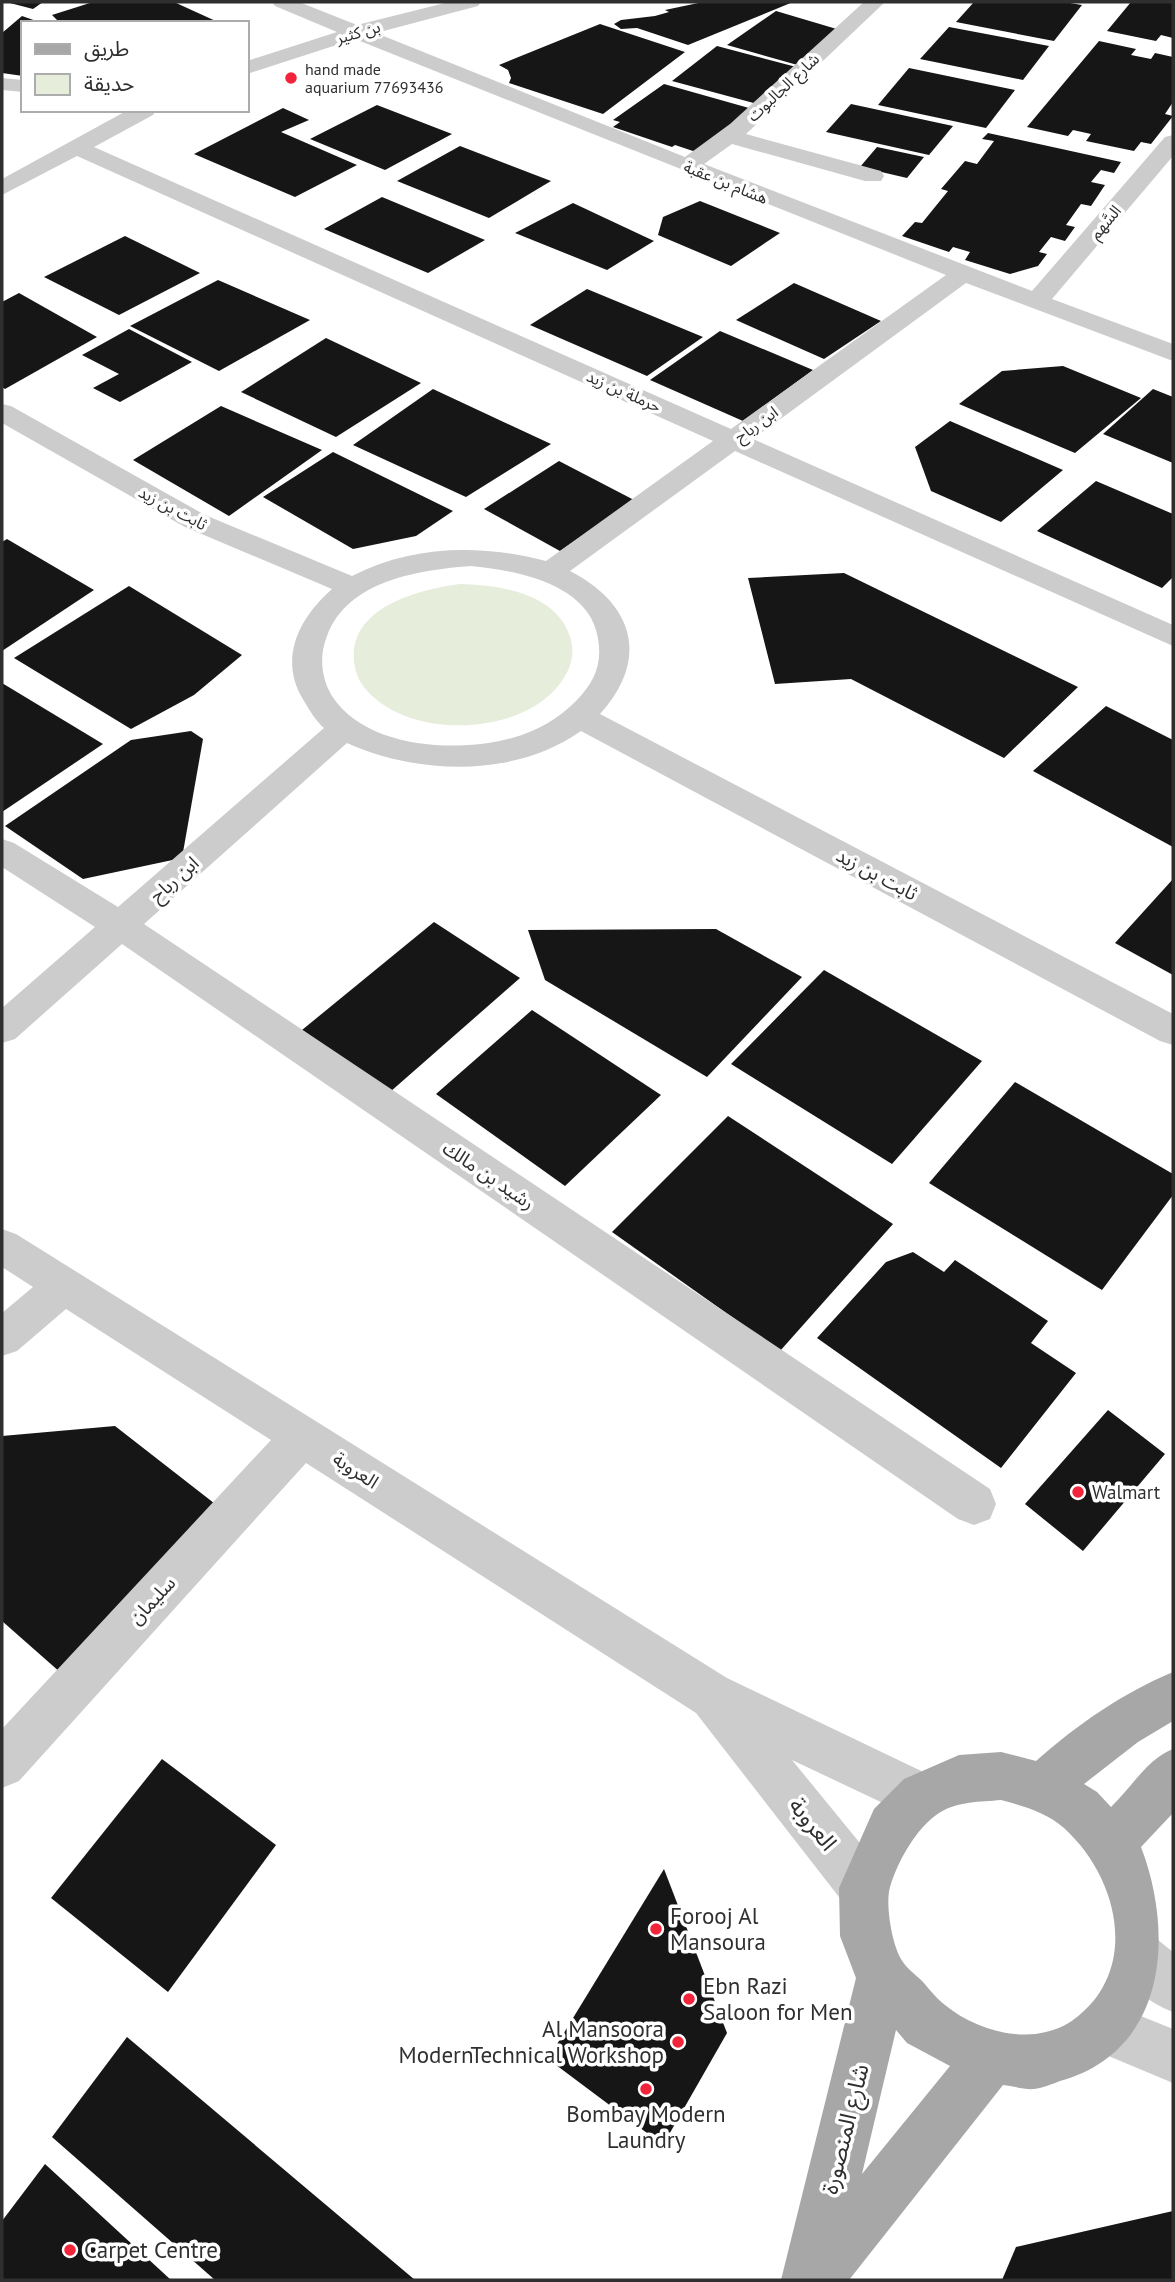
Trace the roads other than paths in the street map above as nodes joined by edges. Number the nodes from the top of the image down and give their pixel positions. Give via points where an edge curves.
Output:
1 (282, 2) edge
2 (471, 2) edge
3 (874, 2) edge
4 (356, 32) junction
5 (248, 68) edge
6 (2, 84) edge
7 (21, 86) edge
8 (141, 112) edge
9 (729, 136) junction
10 (1173, 142) edge
11 (75, 148) junction
12 (687, 166) junction
13 (873, 176) dead end
14 (2, 188) edge
15 (962, 275) junction
16 (1037, 302) junction
17 (1173, 353) edge
18 (2, 412) edge
19 (734, 439) junction
20 (550, 572) junction
21 (353, 587) junction
22 (1173, 636) edge
23 (581, 717) junction
24 (344, 728) junction
25 (2, 851) edge
26 (121, 926) junction
27 (2, 1029) edge
28 (1173, 1031) edge
29 (2, 1245) edge
30 (64, 1286) junction
31 (2, 1338) edge
32 (303, 1436) junction
33 (974, 1504) dead end
34 (710, 1695) junction
35 (1173, 1696) edge
36 (2, 1764) edge
37 (1173, 1773) edge
38 (1043, 1787) junction
39 (921, 1796) junction
40 (1110, 1842) junction
41 (864, 1888) junction
42 (1157, 1972) edge
43 (882, 1978) junction
44 (1106, 2028) junction
45 (1173, 2056) edge
46 (991, 2057) junction
47 (811, 2280) edge

1 - 4 street, هشام بن عقبة
2 - 4 street, بن كثير
3 - 9 street, شارع الجالبوت
4 - 5 street, بن كثير
4 - 12 street, هشام بن عقبة
6 - 7 street
8 - 11 street
9 - 12 street, شارع الجالبوت
9 - 13 street
10 - 16 street, السَّهم
11 - 14 street
11 - 19 street, حرملة بن زيد
12 - 15 street, هشام بن عقبة
15 - 16 street, هشام بن عقبة
15 - 19 street, ابن رباح
16 - 17 street, هشام بن عقبة
18 - 21 street, ثابت بن زيد via 195,521
19 - 20 street, ابن رباح
19 - 22 street, حرملة بن زيد
20 - 21 street via 512,561 438,559 388,570
20 - 23 street via 585,593 609,621 616,654 607,687
21 - 24 street via 324,612 307,641 305,672 317,702
23 - 24 street via 540,740 491,754 438,757 386,748
23 - 28 street, ثابت بن زيد
24 - 26 street, ابن رباح
25 - 26 street, رشيد بن مالك
26 - 27 street, ابن رباح
26 - 33 street, رشيد بن مالك
29 - 30 street, العروبة
30 - 31 street
30 - 32 street, العروبة
32 - 34 street, العروبة
32 - 36 street, سليمان
34 - 39 street, العروبة
34 - 41 street, العروبة
35 - 38 main road via 1123,1723
37 - 40 main road via 1147,1807
38 - 39 main road via 1001,1776 959,1779
38 - 40 main road via 1080,1809
39 - 41 main road via 892,1827
40 - 42 main road via 1129,1878
41 - 43 main road via 866,1936
42 - 44 main road via 1129,1997
43 - 46 main road via 926,2024
43 - 47 main road, شارع المنصورة
44 - 45 street
44 - 46 main road via 1074,2051 1034,2062
46 - 47 main road, شارع المنصورة

